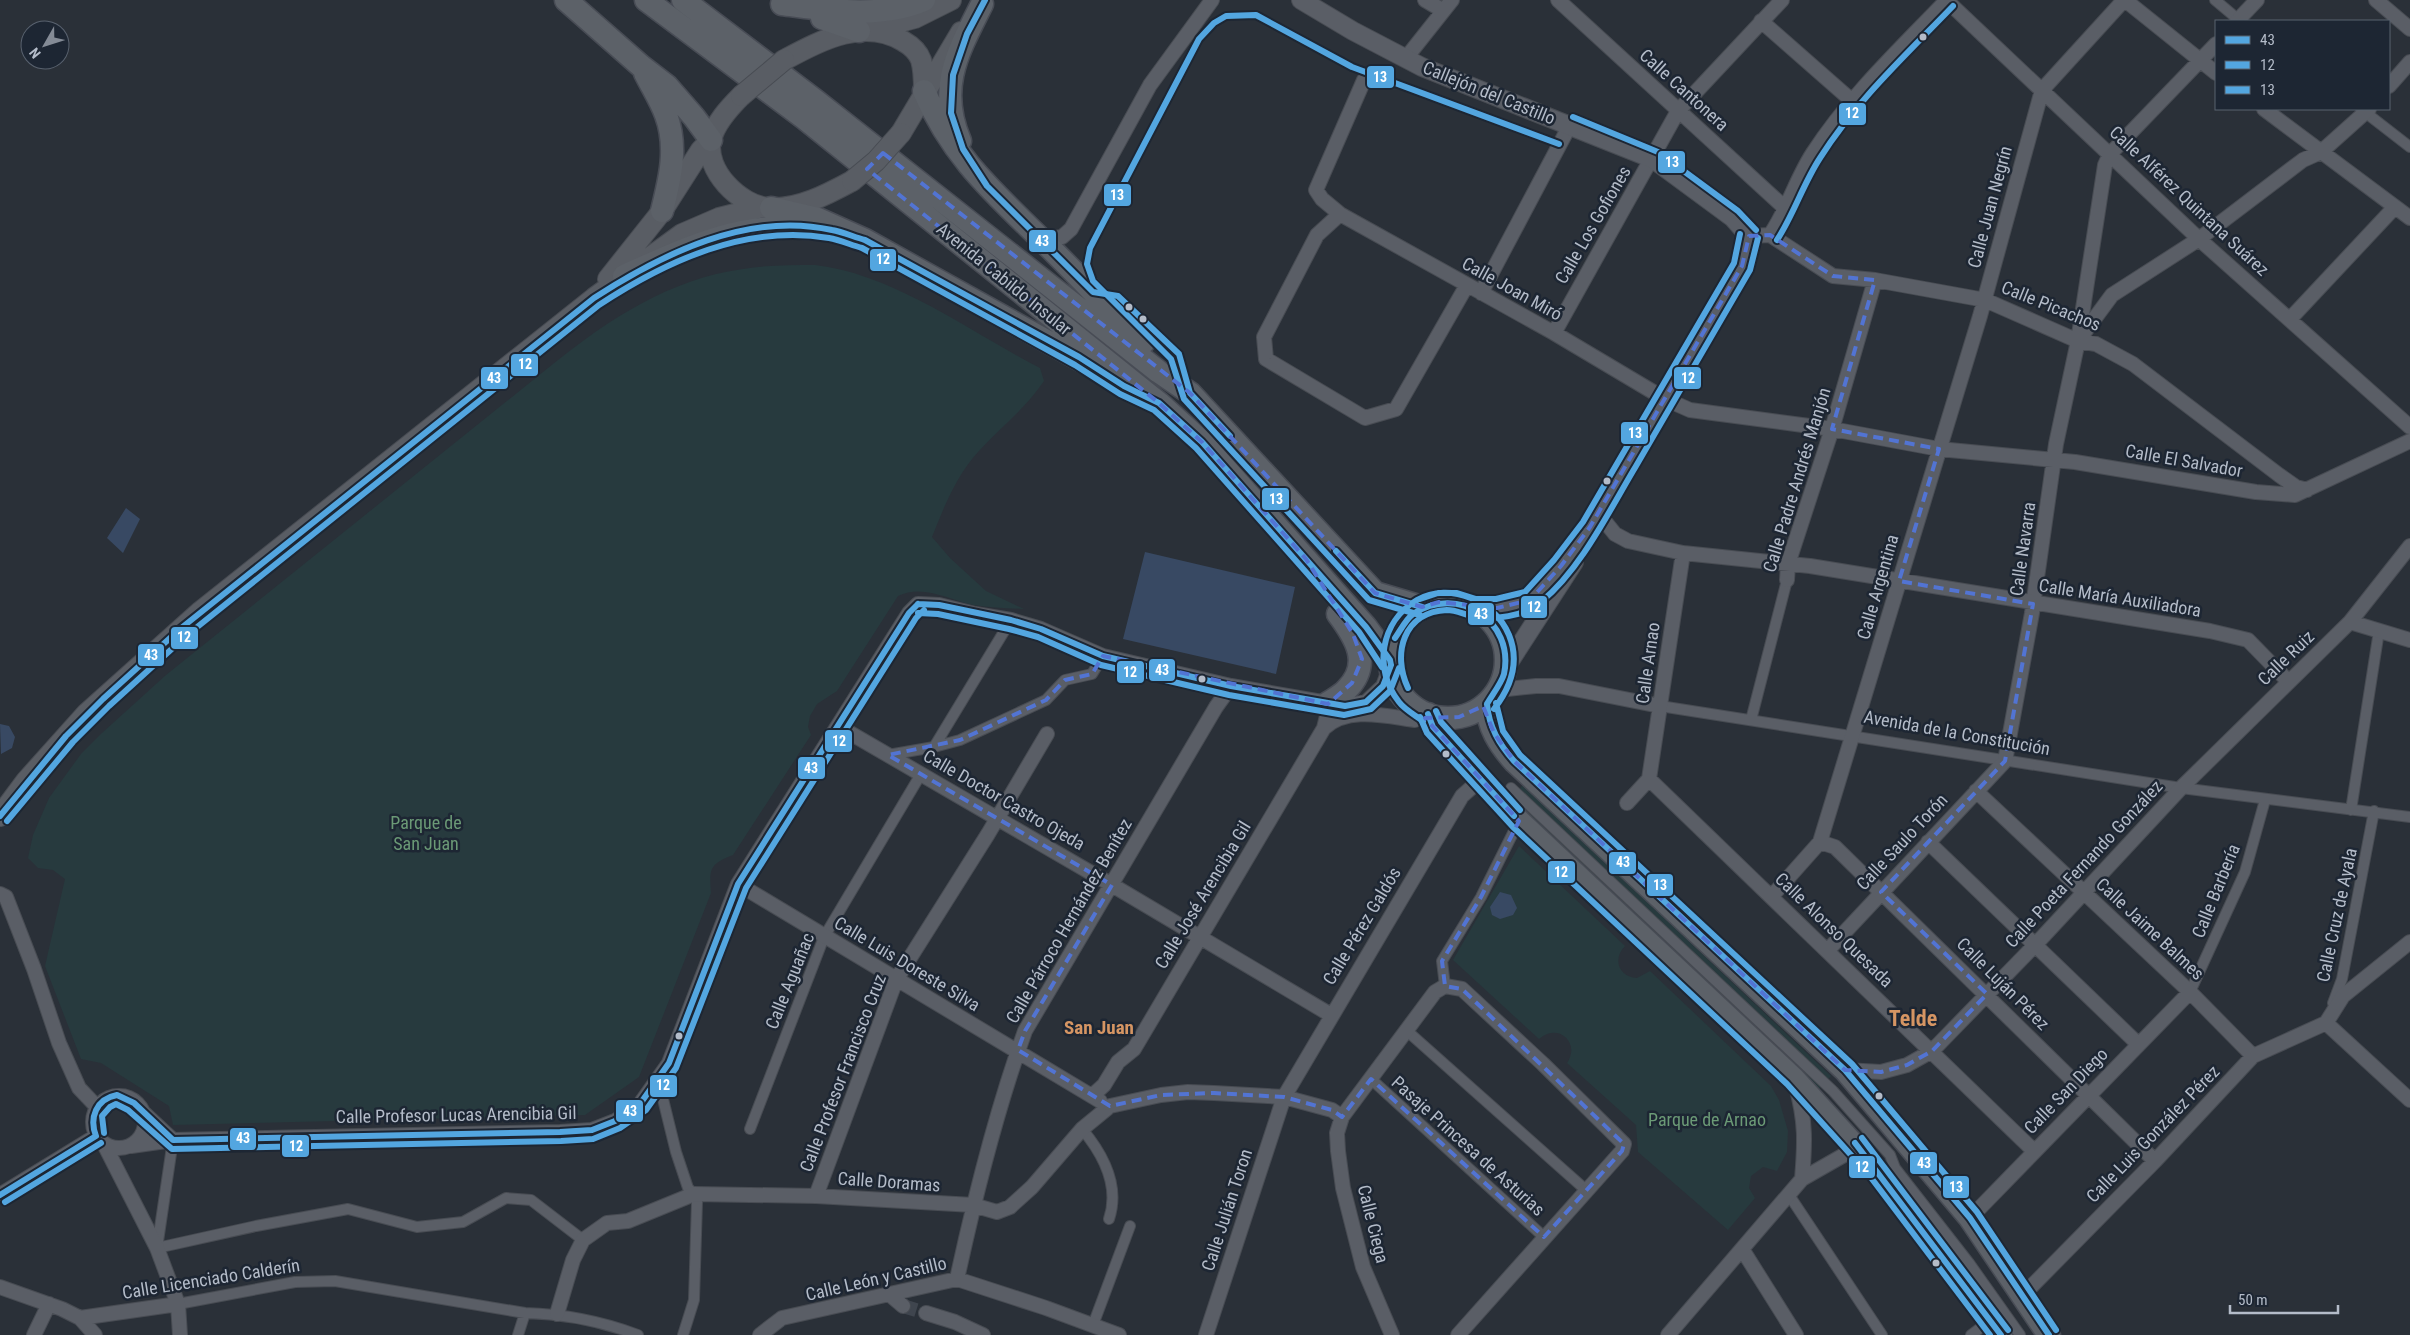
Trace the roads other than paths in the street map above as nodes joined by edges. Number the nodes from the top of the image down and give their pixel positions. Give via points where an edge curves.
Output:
1 (566, 0) edge
2 (646, 0) edge
3 (683, 0) edge
4 (924, 0) edge
5 (951, 0) edge
6 (1212, 0) edge
7 (1302, 0) edge
8 (1425, 0) edge
9 (1452, 0) edge
10 (1558, 0) edge
11 (1782, 0) edge
12 (1946, 0) edge
13 (2124, 0) edge
14 (2215, 0) edge
15 (2257, 0) edge
16 (2376, 0) edge
17 (779, 2) edge
18 (984, 2) edge
19 (1442, 10) junction
20 (2237, 20) edge
21 (2239, 20) edge
22 (1761, 21) junction
23 (2410, 29) edge
24 (863, 31) junction
25 (2215, 45) edge
26 (1406, 58) junction
27 (2201, 61) junction
28 (2410, 62) edge
29 (641, 66) junction
30 (2215, 72) edge
31 (1364, 80) dead end
32 (2390, 85) edge
33 (2042, 90) junction
34 (924, 91) junction
35 (1851, 100) junction
36 (2265, 110) edge
37 (2365, 110) edge
38 (1678, 111) junction
39 (1570, 124) junction
40 (711, 140) junction
41 (2410, 146) edge
42 (2321, 152) junction
43 (2110, 154) junction
44 (1653, 159) junction
45 (973, 169) junction
46 (767, 208) junction
47 (1785, 208) junction
48 (2394, 208) junction
49 (662, 211) junction
50 (1340, 214) junction
51 (2410, 218) edge
52 (845, 231) junction
53 (1770, 235) junction
54 (1749, 236) junction
55 (2199, 239) junction
56 (1042, 240) junction
57 (624, 276) junction
58 (1875, 280) junction
59 (1466, 285) junction
60 (1481, 293) junction
61 (594, 298) junction
62 (1985, 300) junction
63 (2290, 319) junction
64 (1554, 333) junction
65 (2078, 341) junction
66 (1190, 393) junction
67 (1665, 399) junction
68 (1159, 403) junction
69 (2410, 427) edge
70 (1832, 429) junction
71 (2410, 441) edge
72 (1939, 449) junction
73 (2054, 459) junction
74 (2279, 475) junction
75 (2307, 490) junction
76 (2272, 494) junction
77 (1594, 520) junction
78 (2410, 546) edge
79 (1683, 553) junction
80 (1306, 559) junction
81 (1788, 564) junction
82 (1787, 580) joint
83 (1899, 581) junction
84 (2033, 604) junction
85 (1422, 608) junction
86 (1474, 608) junction
87 (1010, 620) junction
88 (2350, 622) junction
89 (2379, 631) junction
90 (2410, 640) edge
91 (1104, 656) junction
92 (1390, 663) junction
93 (1506, 667) junction
94 (2288, 681) junction
95 (1231, 686) junction
96 (1492, 697) junction
97 (1326, 703) junction
98 (1660, 706) junction
99 (1426, 713) junction
100 (1751, 720) junction
101 (838, 726) junction
102 (1324, 728) junction
103 (1047, 734) dead end
104 (1852, 735) junction
105 (934, 747) junction
106 (888, 755) junction
107 (2005, 761) junction
108 (921, 774) junction
109 (1649, 779) junction
110 (1480, 780) junction
111 (26, 781) junction
112 (1511, 788) dead end
113 (2180, 788) junction
114 (1976, 791) junction
115 (2266, 800) junction
116 (1627, 803) dead end
117 (0, 808) edge
118 (2351, 810) junction
119 (2374, 811) junction
120 (0, 816) edge
121 (2410, 817) edge
122 (997, 818) junction
123 (1519, 821) junction
124 (0, 830) edge
125 (1820, 842) junction
126 (1928, 842) junction
127 (738, 884) junction
128 (1112, 885) junction
129 (1881, 892) junction
130 (2083, 893) junction
131 (0, 894) edge
132 (1772, 896) junction
133 (824, 937) junction
134 (1200, 938) junction
135 (2410, 942) edge
136 (2036, 944) junction
137 (1828, 950) junction
138 (896, 980) junction
139 (1445, 986) junction
140 (2190, 992) junction
141 (1987, 994) junction
142 (1330, 1015) junction
143 (2326, 1023) junction
144 (1406, 1030) junction
145 (2138, 1044) junction
146 (1018, 1050) junction
147 (1932, 1050) junction
148 (2253, 1056) junction
149 (1845, 1070) junction
150 (1794, 1078) junction
151 (1370, 1079) junction
152 (652, 1086) junction
153 (2089, 1095) junction
154 (1092, 1096) junction
155 (1284, 1097) junction
156 (2410, 1100) edge
157 (1110, 1106) junction
158 (97, 1107) junction
159 (143, 1112) junction
160 (1342, 1117) junction
161 (750, 1129) dead end
162 (1082, 1129) junction
163 (100, 1140) junction
164 (173, 1140) junction
165 (131, 1146) junction
166 (1858, 1147) junction
167 (2034, 1151) junction
168 (2155, 1161) junction
169 (1802, 1179) junction
170 (1587, 1191) junction
171 (694, 1194) junction
172 (0, 1195) edge
173 (1789, 1195) junction
174 (816, 1196) junction
175 (973, 1205) junction
176 (1970, 1218) junction
177 (1109, 1219) dead end
178 (1130, 1226) dead end
179 (1544, 1237) junction
180 (582, 1240) junction
181 (157, 1248) junction
182 (1742, 1249) junction
183 (957, 1279) junction
184 (0, 1287) edge
185 (889, 1294) junction
186 (2023, 1295) junction
187 (49, 1304) junction
188 (178, 1304) junction
189 (903, 1306) tunnel mouth
190 (525, 1312) junction
191 (926, 1313) tunnel mouth
192 (557, 1314) junction
193 (80, 1318) junction
194 (1093, 1325) junction
195 (1996, 1328) edge
196 (1669, 1333) edge
197 (34, 1335) edge
198 (95, 1335) edge
199 (180, 1335) edge
200 (518, 1335) edge
201 (638, 1335) edge
202 (683, 1335) edge
203 (760, 1335) edge
204 (983, 1335) edge
205 (1119, 1335) edge
206 (1206, 1335) edge
207 (1392, 1335) edge
208 (1458, 1335) edge
209 (1796, 1335) edge
210 (1882, 1335) edge
211 (1970, 1335) edge
212 (2020, 1335) edge
213 (2048, 1335) edge

1 - 29 main road
2 - 68 main road, Avenida Cabildo Insular via 804,118
3 - 66 main road, Avenida Cabildo Insular
4 - 17 main road via 909,6 844,12
5 - 24 main road via 915,18
6 - 56 street via 1150,85 1071,229 1062,237
7 - 26 street, Callejón del Castillo via 1353,32
8 - 19 street
9 - 19 street
10 - 38 street, Calle Cantonera
11 - 22 street, Calle Los Gofiones
12 - 33 street, Calle Alférez Quintana Suárez
12 - 35 street
13 - 27 street
13 - 33 street, Calle Juan Negrín
14 - 20 street
15 - 21 street
16 - 23 street
17 - 24 main road
18 - 34 main road via 956,39
18 - 45 main road via 955,59 950,78 949,104 953,124
19 - 26 street
22 - 35 street
22 - 38 street, Calle Los Gofiones
24 - 34 main road via 892,34 910,46 920,60
24 - 40 main road, bridge via 824,39 784,60 740,96
25 - 27 street
26 - 39 street, Callejón del Castillo
27 - 30 street
27 - 43 street
28 - 32 street
29 - 40 main road via 667,86
29 - 49 main road via 666,115 673,146 671,174
31 - 50 street, Calle Joan Miró via 1316,190
33 - 43 street, Calle Alférez Quintana Suárez
33 - 62 street, Calle Juan Negrín
34 - 45 main road via 936,120
34 - 46 main road, bridge via 901,133 876,161 852,181 806,201
35 - 47 street via 1812,153
36 - 42 street
37 - 41 street
37 - 42 street
38 - 44 street, Calle Los Gofiones
38 - 47 street, Calle Cantonera
39 - 44 street, Callejón del Castillo
39 - 60 street
40 - 46 main road via 713,163 722,180 750,202
40 - 49 main road via 692,162
42 - 48 street
42 - 55 street via 2303,160
43 - 55 street, Calle Alférez Quintana Suárez
43 - 65 street, Calle Navarra via 2105,165
44 - 54 street, Callejón del Castillo via 1733,218
44 - 64 street, Calle Los Gofiones
45 - 56 main road
46 - 52 main road via 818,219
46 - 57 main road via 718,218 682,234
47 - 53 street
48 - 51 street
48 - 63 street
49 - 61 main road
50 - 59 street, Calle Joan Miró
50 - 59 street via 1317,235 1264,336 1266,359 1365,418 1396,409
52 - 57 main road via 782,226 736,233 690,246
52 - 68 main road
53 - 54 street
53 - 58 street, Calle Picachos via 1833,276
54 - 67 street via 1742,266
55 - 63 street, Calle Alférez Quintana Suárez
55 - 65 street via 2112,295
56 - 66 main road
57 - 61 main road
58 - 62 street, Calle Picachos
58 - 70 street, Calle Padre Andrés Manjón
59 - 60 street, Calle Joan Miró
60 - 64 street, Calle Joan Miró
61 - 111 main road via 200,611 86,714
62 - 65 street, Calle Picachos
62 - 72 street, Calle Juan Negrín
63 - 69 street, Calle Alférez Quintana Suárez
64 - 67 street, Calle Joan Miró
65 - 73 street, Calle Navarra
65 - 74 street, Calle Picachos via 2096,344 2134,364
66 - 85 main road, Avenida Cabildo Insular via 1375,593
67 - 70 street, Calle Joan Miró via 1690,410
67 - 77 street
68 - 80 main road, Avenida Cabildo Insular via 1202,442
70 - 72 street, Calle El Salvador
70 - 81 street, Calle Padre Andrés Manjón
71 - 75 street, Calle El Salvador
72 - 73 street, Calle El Salvador
72 - 83 street, Calle Argentina
73 - 76 street, Calle El Salvador
73 - 84 street, Calle Navarra
74 - 75 street, Calle Picachos via 2296,487
74 - 76 street
75 - 76 street, Calle El Salvador via 2295,495
77 - 79 street, Calle María Auxiliadora via 1628,541
77 - 86 street via 1561,566 1530,600 1496,608
77 - 93 street via 1570,572
78 - 88 street, Calle Ruiz
79 - 81 street, Calle María Auxiliadora
79 - 98 street, Calle Arnao
80 - 92 main road, Avenida Cabildo Insular via 1366,627
80 - 97 main road via 1335,610 1353,634 1362,659 1352,683
81 - 82 street, Calle Padre Andrés Manjón
81 - 83 street, Calle María Auxiliadora
82 - 100 street, Calle Padre Andrés Manjón
83 - 84 street, Calle María Auxiliadora
83 - 104 street, Calle Argentina
84 - 94 street, Calle María Auxiliadora via 2210,631 2248,640
84 - 107 street, Calle Navarra
85 - 86 main road via 1439,602 1457,602
85 - 92 main road via 1398,629
86 - 93 main road via 1489,619 1499,633 1505,649
87 - 91 street via 1041,629
87 - 101 street, Calle Profesor Lucas Arencibia Gil via 939,605 918,604 909,613
87 - 105 street
88 - 89 street
88 - 94 street, Calle Ruiz
89 - 90 street
89 - 118 street
91 - 95 street
91 - 105 street via 1092,674 1065,680 1046,700 960,740
92 - 97 street via 1383,686 1366,702 1345,706
92 - 99 main road via 1400,693 1412,706
93 - 96 main road
94 - 113 street, Calle Ruiz
95 - 97 street
95 - 128 street, Calle Párroco Hernández Benítez
96 - 98 street, Avenida de la Constitución via 1536,686 1559,686
96 - 99 main road via 1474,712 1458,717 1443,718
96 - 149 main road via 1488,717 1494,733 1514,761
97 - 102 street, Calle José Arencibia Gil
98 - 100 street, Avenida de la Constitución
98 - 109 street, Calle Arnao
99 - 102 street via 1415,720 1345,715
99 - 110 main road via 1433,727
100 - 104 street, Avenida de la Constitución
101 - 106 street, Calle Doctor Castro Ojeda
101 - 127 street, Calle Profesor Lucas Arencibia Gil
102 - 134 street, Calle José Arencibia Gil
103 - 122 street, Calle Profesor Francisco Cruz
104 - 107 street, Avenida de la Constitución
104 - 125 street, Calle Argentina
105 - 106 street
106 - 108 street, Calle Doctor Castro Ojeda
107 - 113 street, Avenida de la Constitución
107 - 114 street, Calle Saulo Torón
108 - 122 street, Calle Doctor Castro Ojeda
108 - 133 street, Calle Aguañac
109 - 116 street
109 - 132 street, Calle Alonso Quesada
110 - 123 main road
110 - 142 street, Calle Pérez Galdós via 1462,796
111 - 117 main road
111 - 120 main road
111 - 124 main road
112 - 212 street via 1833,1091 1890,1155 1895,1168
113 - 115 street, Avenida de la Constitución
113 - 130 street, Calle Poeta Fernando González
114 - 126 street, Calle Saulo Torón
114 - 130 street, Calle Jaime Balmes
115 - 118 street, Avenida de la Constitución
115 - 140 street, Calle Barbería via 2245,872
118 - 119 street, Avenida de la Constitución
119 - 121 street, Avenida de la Constitución
119 - 143 street, Calle Cruz de Ayala via 2342,979
122 - 128 street, Calle Doctor Castro Ojeda
122 - 138 street, Calle Profesor Francisco Cruz
123 - 139 street via 1481,898 1442,961
123 - 150 main road
125 - 129 street, Calle Luján Pérez via 1835,847
125 - 132 street
126 - 129 street, Calle Saulo Torón
126 - 136 street
127 - 133 street, Calle Luis Doreste Silva
127 - 152 street, Calle Profesor Lucas Arencibia Gil via 669,1063
128 - 134 street, Calle Doctor Castro Ojeda
128 - 146 street, Calle Párroco Hernández Benítez via 1025,1031
129 - 137 street, Calle Saulo Torón
129 - 141 street, Calle Luján Pérez
130 - 136 street, Calle Poeta Fernando González
130 - 140 street, Calle Jaime Balmes
131 - 158 street via 6,896 59,1043 79,1088
132 - 137 street, Calle Alonso Quesada
133 - 138 street, Calle Luis Doreste Silva
133 - 161 street, Calle Aguañac
134 - 142 street, Calle Doctor Castro Ojeda
134 - 154 street, Calle José Arencibia Gil via 1134,1049 1118,1062
135 - 143 street via 2343,996
136 - 141 street, Calle Poeta Fernando González
136 - 145 street
137 - 147 street, Calle Alonso Quesada
138 - 146 street, Calle Luis Doreste Silva
138 - 174 street, Calle Profesor Francisco Cruz
139 - 144 street via 1435,992
139 - 170 street via 1462,989 1624,1144 1622,1151
140 - 145 street, Calle San Diego
140 - 148 street, Calle Jaime Balmes
141 - 147 street, Calle Poeta Fernando González
141 - 153 street, Calle Luján Pérez
142 - 155 street, Calle Pérez Galdós
143 - 148 street, Calle Luis González Pérez
143 - 156 street
144 - 151 street
144 - 170 street
145 - 153 street, Calle San Diego
146 - 154 street, Calle Luis Doreste Silva
146 - 175 street, Calle Párroco Hernández Benítez
147 - 149 street, Calle Poeta Fernando González via 1907,1064 1881,1072
147 - 167 street, Calle Alonso Quesada
148 - 168 street, Calle Luis González Pérez
149 - 176 main road
150 - 166 main road
150 - 169 street via 1806,1136
151 - 160 street
151 - 179 street, Pasaje Princesa de Asturias
152 - 164 street, Calle Profesor Lucas Arencibia Gil via 640,1104 615,1121 592,1130
152 - 171 street via 662,1095 679,1161 688,1188
153 - 167 street, Calle San Diego
153 - 168 street, Calle Luján Pérez
154 - 157 street, Calle Luis Doreste Silva
155 - 157 street via 1188,1092
155 - 160 street via 1332,1110
155 - 206 street, Calle Julián Toron
157 - 162 street, Calle Doramas
158 - 159 street via 109,1097 125,1097
158 - 163 street via 92,1121
159 - 164 street
159 - 165 street via 145,1128
160 - 207 street, Calle Ciega via 1338,1151 1344,1188 1363,1267
162 - 175 street, Calle Doramas via 1032,1187 1010,1207 997,1212
162 - 177 street via 1109,1172 1113,1207
163 - 165 street via 117,1149
163 - 172 street
163 - 181 street
164 - 165 street, Calle Profesor Lucas Arencibia Gil
164 - 181 street
166 - 169 street
166 - 195 main road
167 - 176 street, Calle San Diego
168 - 186 street, Calle Luis González Pérez
169 - 173 street
170 - 179 street
171 - 174 street, Calle Doramas
171 - 180 street, Calle Doramas via 628,1221 607,1223
171 - 202 street via 697,1202 694,1300
173 - 182 street
173 - 210 street
174 - 175 street, Calle Doramas
175 - 183 street, Calle Párroco Hernández Benítez
176 - 186 main road
178 - 194 street
179 - 208 street
180 - 181 street via 531,1200 506,1198 463,1222 417,1228 348,1209
180 - 192 street
181 - 188 street
182 - 196 street
182 - 209 street
183 - 185 street, Calle León y Castillo
183 - 194 street, Calle León y Castillo
184 - 187 street
185 - 189 street
185 - 203 street, Calle León y Castillo via 782,1318
186 - 213 main road
187 - 193 street
187 - 197 street
188 - 190 street, Calle Licenciado Calderín via 295,1282 335,1281
188 - 193 street, Calle Licenciado Calderín
188 - 199 street
190 - 192 street, Calle Licenciado Calderín
190 - 200 street
191 - 204 street
192 - 201 street, Calle Licenciado Calderín via 606,1323
193 - 198 street
194 - 205 street, Calle León y Castillo
195 - 211 street

